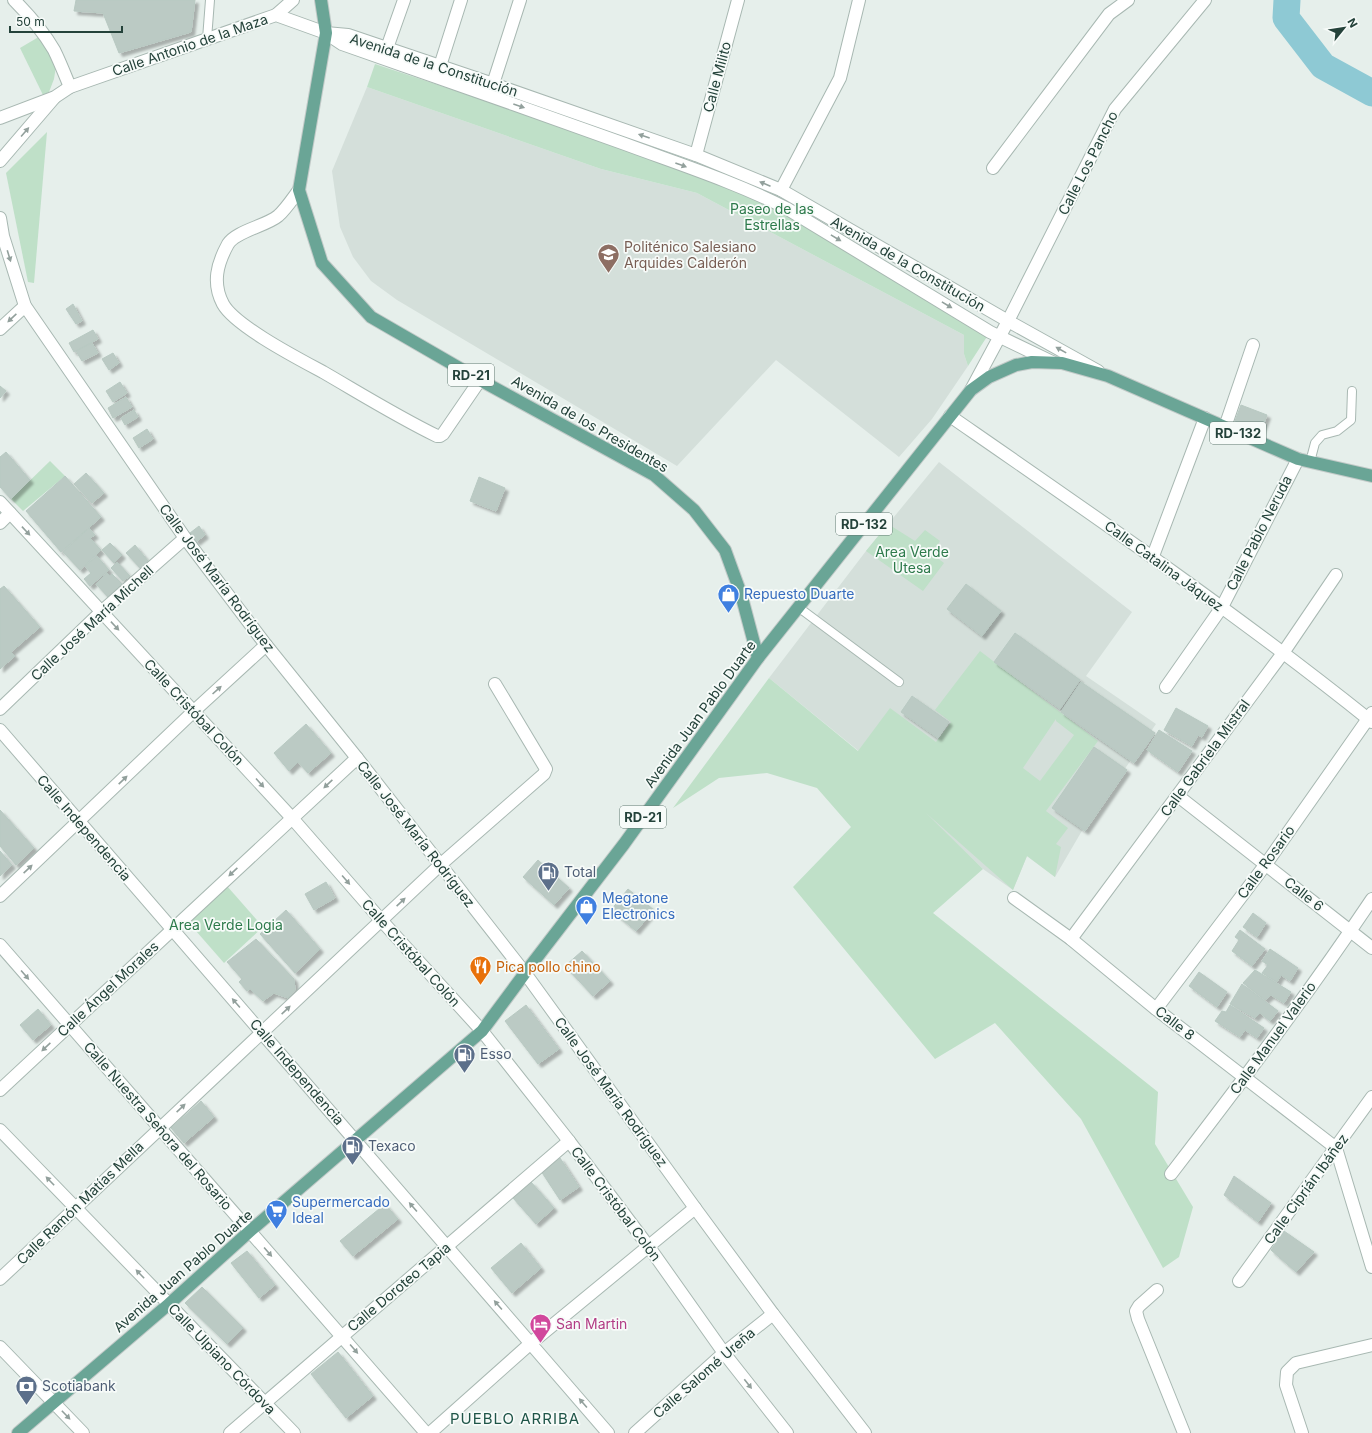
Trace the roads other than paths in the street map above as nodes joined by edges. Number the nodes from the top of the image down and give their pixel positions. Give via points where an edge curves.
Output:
1 (14, 0) edge
2 (210, 0) edge
3 (293, 0) edge
4 (321, 0) edge
5 (404, 0) edge
6 (461, 0) edge
7 (520, 0) edge
8 (738, 0) edge
9 (859, 0) edge
10 (1128, 0) edge
11 (1205, 0) edge
12 (276, 15) junction
13 (326, 33) junction
14 (207, 39) junction
15 (387, 48) junction
16 (440, 66) junction
17 (493, 84) junction
18 (70, 87) junction
19 (55, 98) junction
20 (0, 118) edge
21 (696, 155) junction
22 (0, 161) edge
23 (993, 168) dead end
24 (299, 190) junction
25 (781, 190) junction
26 (0, 218) edge
27 (25, 306) junction
28 (1008, 321) junction
29 (0, 329) edge
30 (1000, 337) junction
31 (1253, 345) dead end
32 (1052, 362) junction
33 (1108, 376) junction
34 (480, 380) junction
35 (971, 390) junction
36 (1352, 391) dead end
37 (950, 416) junction
38 (1205, 418) junction
39 (1225, 427) junction
40 (1298, 458) junction
41 (1310, 462) junction
42 (1372, 476) edge
43 (0, 502) edge
44 (10, 513) junction
45 (0, 523) edge
46 (185, 538) junction
47 (1153, 556) junction
48 (1336, 575) dead end
49 (798, 606) junction
50 (1222, 607) junction
51 (102, 612) junction
52 (266, 645) junction
53 (1283, 653) junction
54 (758, 658) junction
55 (899, 682) dead end
56 (495, 684) dead end
57 (1166, 687) dead end
58 (0, 709) edge
59 (194, 711) junction
60 (1371, 718) edge
61 (0, 730) edge
62 (357, 758) junction
63 (1178, 796) junction
64 (292, 818) junction
65 (79, 822) junction
66 (1266, 864) junction
67 (440, 865) junction
68 (0, 896) edge
69 (1014, 898) dead end
70 (1372, 899) edge
71 (381, 920) junction
72 (172, 929) junction
73 (1350, 931) junction
74 (1071, 939) junction
75 (0, 945) edge
76 (1372, 948) edge
77 (525, 973) junction
78 (1156, 1008) junction
79 (69, 1026) junction
80 (482, 1031) junction
81 (262, 1032) junction
82 (1245, 1078) junction
83 (0, 1090) edge
84 (1372, 1096) edge
85 (159, 1128) junction
86 (0, 1130) edge
87 (356, 1141) junction
88 (569, 1141) junction
89 (1336, 1148) junction
90 (1171, 1174) dead end
91 (76, 1208) junction
92 (695, 1208) junction
93 (250, 1231) junction
94 (447, 1246) junction
95 (649, 1247) junction
96 (1372, 1267) edge
97 (0, 1279) edge
98 (1240, 1281) dead end
99 (1157, 1290) dead end
100 (169, 1304) junction
101 (773, 1314) junction
102 (342, 1336) junction
103 (531, 1343) junction
104 (1372, 1344) edge
105 (0, 1346) edge
106 (724, 1353) junction
107 (53, 1402) junction
108 (265, 1403) junction
109 (18, 1433) edge
110 (82, 1433) edge
111 (230, 1433) edge
112 (294, 1433) edge
113 (426, 1433) edge
114 (430, 1433) edge
115 (608, 1433) edge
116 (635, 1433) edge
117 (787, 1433) edge
118 (865, 1433) edge
119 (1184, 1433) edge
120 (1302, 1433) edge

1 - 18 street via 42,31
2 - 14 lane
3 - 12 street
4 - 13 main road, Avenida de los Presidentes / RD-21
5 - 15 street
6 - 16 street
7 - 17 street
8 - 21 street, Calle Milito
9 - 25 street via 840,78
10 - 23 street via 1109,14
11 - 28 street, Calle Los Pancho via 1115,109
12 - 13 street, Calle Antonio de la Maza
12 - 14 street, Calle Antonio de la Maza
13 - 15 street, Avenida de la Constitución via 348,35
13 - 24 main road, Avenida de los Presidentes / RD-21
13 -> 30 street, Avenida de la Constitución via 342,44 704,173 770,200
14 - 18 street, Calle Antonio de la Maza
15 - 16 street, Avenida de la Constitución
16 - 17 street, Avenida de la Constitución
21 -> 17 street, Avenida de la Constitución
18 - 19 street, Calle Antonio de la Maza
19 - 20 street, Calle Antonio de la Maza
22 -> 19 street, Calle Antonio de la Maza
25 -> 21 street, Avenida de la Constitución
24 - 34 main road, Avenida de los Presidentes / RD-21 via 322,263 371,317
24 - 34 street via 277,216 229,243 216,278 221,298 230,314 279,347 437,436 443,434
25 - 28 street, Avenida de la Constitución
26 -> 27 street, Calle José María Rodríguez via 3,236
27 -> 29 street
27 - 46 street, Calle José María Rodríguez
28 - 30 street, Calle Los Pancho
33 -> 28 street, Avenida de la Constitución
30 - 32 street, Avenida de la Constitución
30 - 35 street, Calle Los Pancho
31 - 39 street
32 - 33 main road, Avenida Juan Pablo Duarte / RD-132
32 - 35 main road, Avenida Juan Pablo Duarte / RD-132 via 1016,365 988,378
33 - 38 main road, RD-132
34 - 54 main road, Avenida de los Presidentes / RD-21 via 654,475 694,510 725,550 741,594
35 - 37 main road, Avenida Juan Pablo Duarte / RD-132
36 - 41 lane via 1351,420 1337,431 1322,434 1315,443
37 - 47 street, Calle Catalina Jáquez
37 - 49 main road, Avenida Juan Pablo Duarte / RD-132
38 - 39 main road, RD-132
38 - 47 street
39 - 40 main road, RD-132
40 - 41 main road, RD-132
40 - 50 street, Calle Pablo Neruda
41 - 42 main road, RD-132
43 - 44 street, Calle Cristóbal Colón
44 - 45 street
44 -> 51 street, Calle Cristóbal Colón
46 - 51 street, Calle José María Michell
46 - 52 street, Calle José María Rodríguez
47 - 50 street, Calle Catalina Jáquez
48 - 53 street, Calle Gabriela Mistral
49 - 54 main road, Avenida Juan Pablo Duarte / RD-132
49 - 55 lane
50 - 53 street, Calle Catalina Jáquez
50 - 57 street, Calle Pablo Neruda
51 - 58 street, Calle José María Michell
51 -> 59 street, Calle Cristóbal Colón
59 -> 52 street
52 - 62 street, Calle José María Rodríguez
53 - 60 street, Calle Catalina Jáquez
53 - 63 street, Calle Gabriela Mistral
54 - 77 main road, Avenida Juan Pablo Duarte / RD-21 via 624,844
56 - 67 street, Calle Ramón Matías Mella via 546,771
59 -> 64 street, Calle Cristóbal Colón
65 -> 59 street
60 - 66 street, Calle Rosario
61 - 65 street, Calle Independencia
62 -> 64 street, Calle Ángel Morales
62 - 67 street, Calle José María Rodríguez
63 - 66 street, Calle 6
63 - 74 street, Calle Gabriela Mistral
64 -> 71 street, Calle Cristóbal Colón
64 -> 72 street, Calle Ángel Morales
68 -> 65 street
65 - 72 street, Calle Independencia
66 - 73 street, Calle 6
66 - 78 street, Calle Rosario
71 -> 67 street, Calle Ramón Matías Mella
67 - 77 street, Calle José María Rodríguez
69 - 74 street, Calle 8
70 - 73 street, Calle Manuel Valerio
71 - 80 street, Calle Cristóbal Colón
81 -> 71 street, Calle Ramón Matías Mella
72 - 79 street, Calle Ángel Morales
81 -> 72 street, Calle Independencia
73 - 76 street, Calle 6
73 - 82 street, Calle Manuel Valerio
74 - 78 street, Calle 8
75 -> 79 street, Calle Nuestra Señora del Rosario
77 - 80 main road, Avenida Juan Pablo Duarte / RD-21
77 - 92 street, Calle José María Rodríguez
78 - 82 street, Calle 8
79 -> 83 street, Calle Ángel Morales
79 - 85 street, Calle Nuestra Señora del Rosario
80 - 87 main road, Avenida Juan Pablo Duarte / RD-21
80 - 88 street, Calle Cristóbal Colón
85 -> 81 street, Calle Ramón Matías Mella
81 - 87 street, Calle Independencia
82 - 89 street, Calle 8
82 - 90 street, Calle Manuel Valerio
84 - 89 street, Calle Ciprián Ibáñez
85 - 91 street, Calle Ramón Matías Mella
85 - 93 street, Calle Nuestra Señora del Rosario
91 -> 86 street, Calle Ulpiano Córdova
87 - 93 main road, Avenida Juan Pablo Duarte / RD-21
94 -> 87 street, Calle Independencia
88 - 94 street, Calle Doroteo Tapia
88 - 95 street, Calle Cristóbal Colón
89 - 96 street
89 - 98 street, Calle Ciprián Ibáñez
91 - 97 street, Calle Ramón Matías Mella
100 -> 91 street, Calle Ulpiano Córdova
92 - 95 street
92 - 101 street, Calle José María Rodríguez
93 - 100 main road, Avenida Juan Pablo Duarte / RD-21
93 -> 102 street, Calle Nuestra Señora del Rosario
94 - 102 street, Calle Doroteo Tapia
103 -> 94 street, Calle Independencia
95 - 103 street
95 - 106 street, Calle Cristóbal Colón
99 - 119 street via 1136,1311
100 - 107 main road, Avenida Juan Pablo Duarte / RD-21
100 - 108 street, Calle Ulpiano Córdova
101 - 106 street, Calle Salomé Ureña
101 - 118 street, Calle José María Rodríguez
102 - 108 street, Calle Doroteo Tapia
102 -> 113 street, Calle Nuestra Señora del Rosario
103 - 114 street
115 -> 103 street, Calle Independencia
104 - 120 street via 1296,1363 1287,1372 1286,1385
105 - 107 street
106 - 116 street, Calle Salomé Ureña
106 -> 117 street, Calle Cristóbal Colón
107 - 109 main road, Avenida Juan Pablo Duarte / RD-21
107 -> 110 street
108 - 111 street, Calle Doroteo Tapia
108 - 112 street, Calle Ulpiano Córdova

